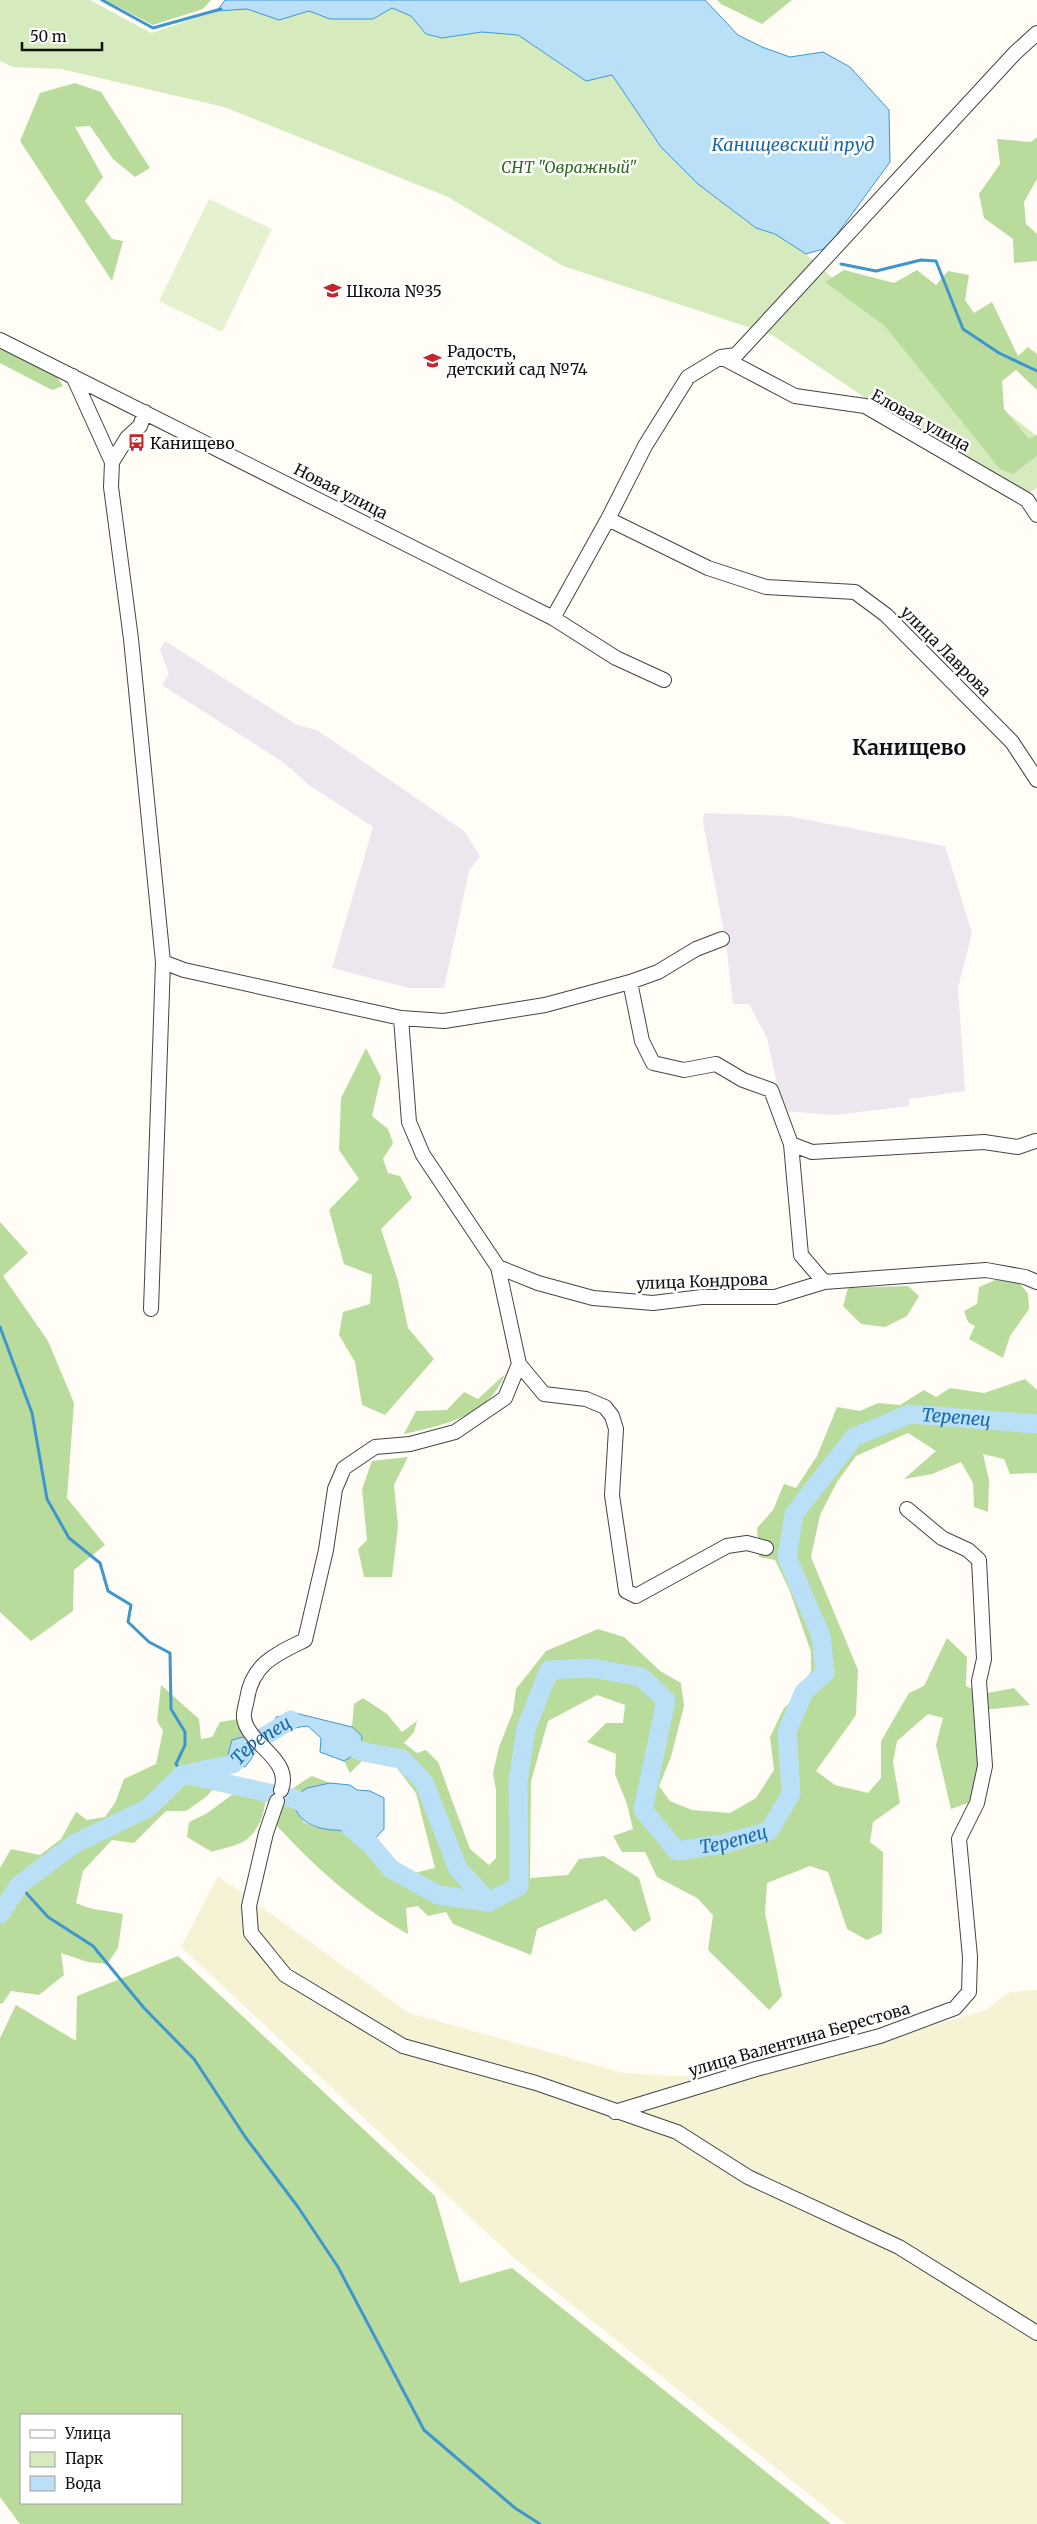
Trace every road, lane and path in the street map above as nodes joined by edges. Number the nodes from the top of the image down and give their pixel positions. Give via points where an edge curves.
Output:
1 (1037, 33) edge
2 (0, 340) edge
3 (721, 357) junction
4 (73, 376) junction
5 (145, 412) junction
6 (112, 462) junction
7 (1037, 515) edge
8 (608, 519) junction
9 (553, 618) junction
10 (664, 680) dead end
11 (1037, 780) edge
12 (722, 938) dead end
13 (163, 962) junction
14 (630, 982) junction
15 (401, 1018) junction
16 (1035, 1141) dead end
17 (791, 1144) junction
18 (498, 1268) junction
19 (824, 1282) junction
20 (1037, 1282) edge
21 (151, 1309) dead end
22 (519, 1364) junction
23 (908, 1510) dead end
24 (766, 1548) dead end
25 (615, 2112) junction
26 (1037, 2333) edge

1 - 3 street via 736,355
2 - 4 street, Новая улица
3 - 7 street, Еловая улица via 795,396 865,406 1027,500
3 - 8 street via 688,377 645,446
4 - 5 street, Новая улица
4 - 6 street
5 - 6 street via 140,426 127,438
5 - 9 street, Новая улица
6 - 13 street via 111,487 131,639
8 - 9 street
8 - 11 street, улица Лаврова via 708,568 766,586 855,592 886,615 1012,742
9 - 10 street, Новая улица via 616,658
12 - 14 street via 658,972
13 - 15 street via 184,970
13 - 21 street
14 - 15 street via 545,1005 444,1020
14 - 17 street via 642,1041 653,1063 684,1070 716,1064 743,1080 772,1090
15 - 18 street via 409,1122 423,1155
16 - 17 street via 1018,1147 984,1142 812,1152
17 - 19 street via 801,1255
18 - 19 street, улица Кондрова via 593,1298 653,1303 702,1297 775,1296
18 - 22 street
19 - 20 street, улица Кондрова via 986,1270
22 - 24 street via 544,1394 586,1399 605,1407 612,1416 616,1429 612,1495 626,1591 630,1595 636,1596 727,1546 746,1543
22 - 25 street via 505,1398 455,1432 410,1444 375,1447 344,1468 335,1489 326,1550 305,1640 268,1658 248,1687 244,1719 281,1768 284,1784 266,1833 249,1906 251,1932 285,1975 403,2046 536,2083
23 - 25 street, улица Валентина Берестова via 942,1538 968,1550 979,1560 984,1659 979,1681 985,1766 977,1803 959,1839 970,1957 969,1992 955,2008 880,2036
25 - 26 street via 677,2132 748,2177 898,2247

